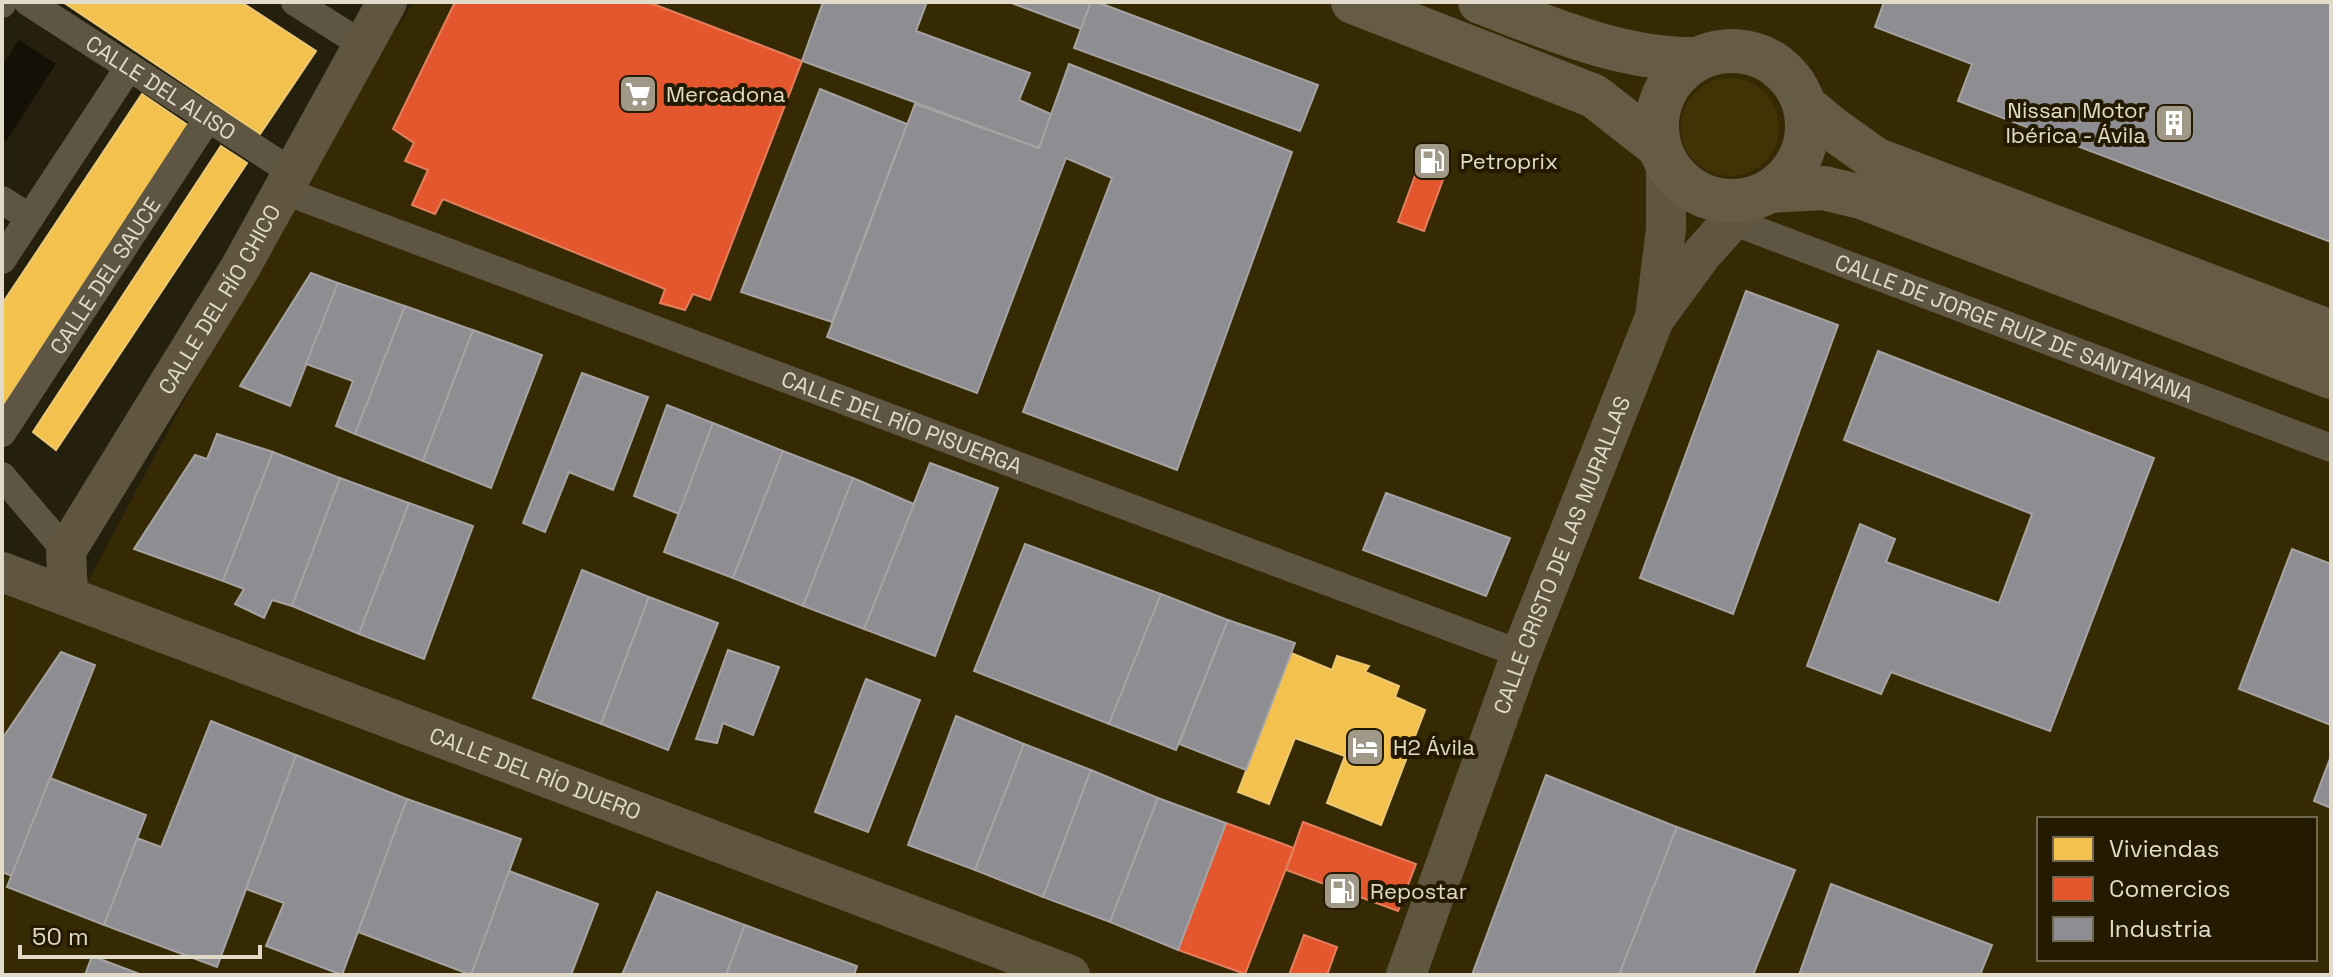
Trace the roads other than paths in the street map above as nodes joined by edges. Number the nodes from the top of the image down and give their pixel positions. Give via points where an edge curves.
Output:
1 (28, 2) edge
2 (295, 2) edge
3 (387, 2) edge
4 (1353, 2) edge
5 (1480, 2) edge
6 (363, 45) junction
7 (1696, 59) junction
8 (129, 67) junction
9 (1805, 106) junction
10 (208, 118) junction
11 (1662, 156) junction
12 (287, 181) junction
13 (2, 200) edge
14 (1739, 202) junction
15 (30, 218) junction
16 (2, 260) edge
17 (1655, 317) junction
18 (2331, 332) edge
19 (2331, 377) edge
20 (2, 433) edge
21 (2331, 448) edge
22 (2, 476) edge
23 (66, 551) junction
24 (2, 572) edge
25 (68, 596) junction
26 (1521, 654) junction
27 (1070, 975) edge
28 (1406, 975) edge

1 - 8 street, CALLE DEL ALISO
2 - 6 street
3 - 6 street, CALLE DEL RÍO CHICO
4 - 11 highway, CALLE DE JORGE RUIZ DE SANTAYANA via 1594,96
5 - 7 highway via 1633,53
6 - 12 street, CALLE DEL RÍO CHICO
7 - 9 highway via 1731,50 1756,54 1779,66 1795,83
7 - 11 highway via 1676,74 1662,96 1656,121
8 - 10 street, CALLE DEL ALISO
8 - 15 street
9 - 14 highway via 1808,130 1789,175
9 - 18 highway via 1875,159
10 - 12 street, CALLE DEL ALISO
10 - 20 street, CALLE DEL SAUCE
11 - 14 highway, CALLE DE JORGE RUIZ DE SANTAYANA via 1682,183
11 - 17 street, CALLE CRISTO DE LAS MURALLAS via 1666,229
12 - 23 street, CALLE DEL RÍO CHICO via 240,268
12 - 26 street, CALLE DEL RÍO PISUERGA
13 - 15 street
14 - 17 street, CALLE CRISTO DE LAS MURALLAS
14 - 19 highway via 1824,188 1861,197
14 - 21 street, CALLE DE JORGE RUIZ DE SANTAYANA
15 - 16 street
17 - 26 street, CALLE CRISTO DE LAS MURALLAS
22 - 23 street
23 - 25 street
24 - 25 street, CALLE DEL RÍO DUERO
25 - 27 street, CALLE DEL RÍO DUERO
26 - 28 street, CALLE CRISTO DE LAS MURALLAS

